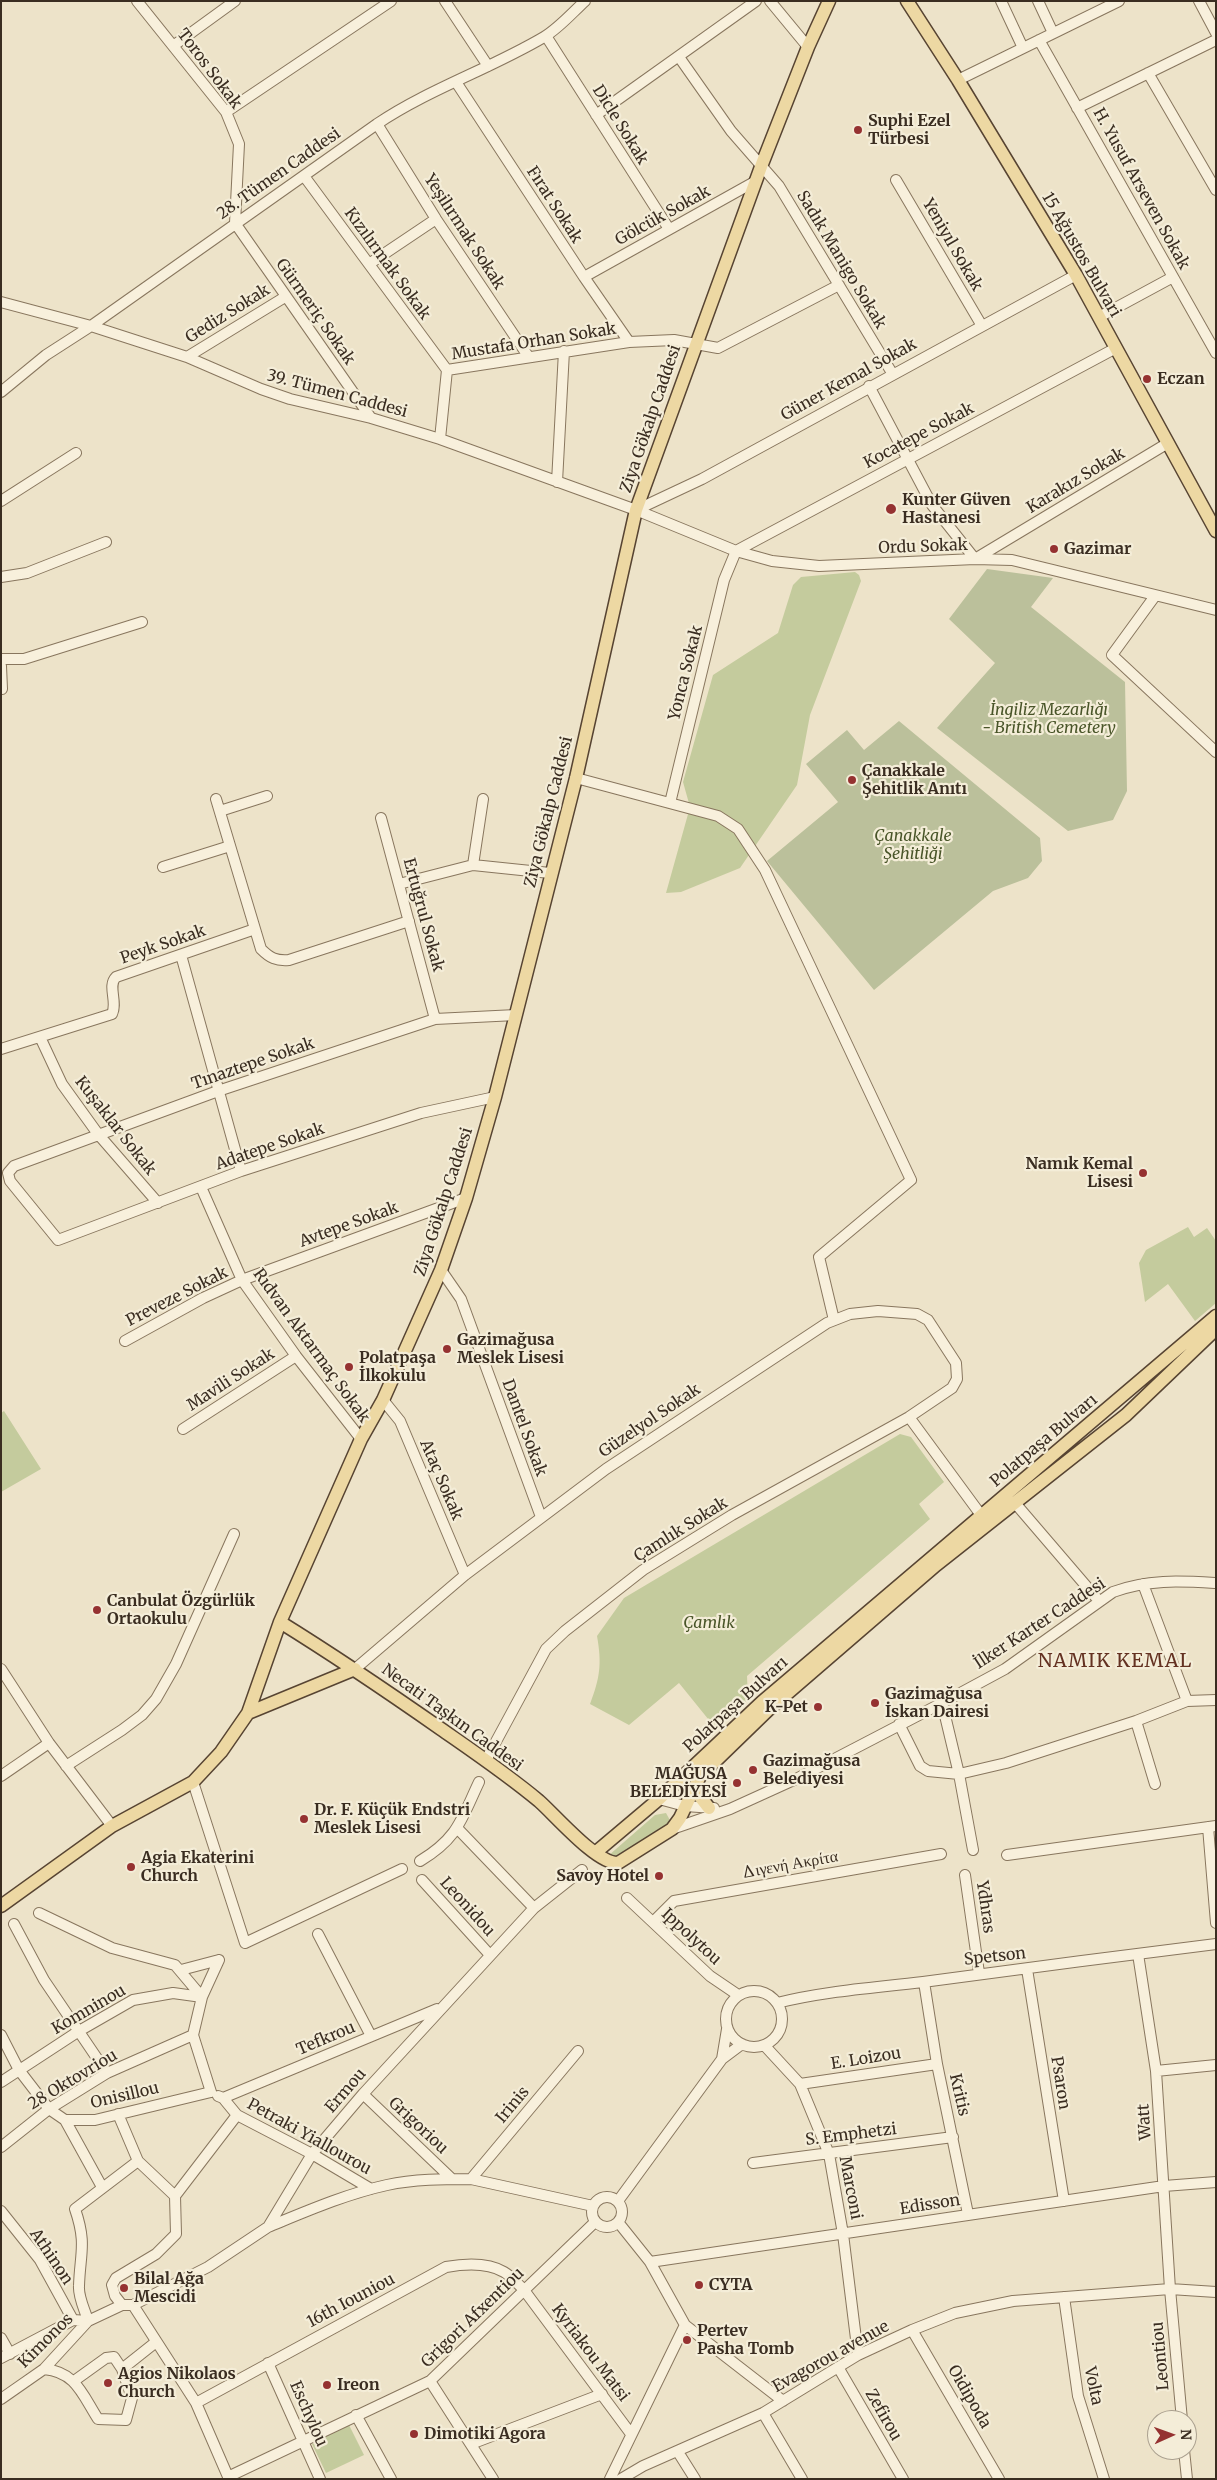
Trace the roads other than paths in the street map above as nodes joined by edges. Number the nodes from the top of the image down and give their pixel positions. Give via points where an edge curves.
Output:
1 (137, 1) edge
2 (235, 1) edge
3 (390, 1) edge
4 (444, 1) edge
5 (585, 1) edge
6 (756, 1) edge
7 (770, 1) edge
8 (829, 1) edge
9 (907, 1) edge
10 (1001, 1) edge
11 (1038, 1) edge
12 (1119, 1) edge
13 (1199, 1) edge
14 (1053, 33) junction
15 (1216, 33) edge
16 (546, 36) junction
17 (1039, 40) junction
18 (1216, 40) edge
19 (174, 46) junction
20 (808, 47) junction
21 (1023, 48) junction
22 (679, 57) junction
23 (488, 66) junction
24 (1148, 73) junction
25 (958, 80) junction
26 (456, 82) junction
27 (1077, 108) junction
28 (226, 112) junction
29 (596, 115) junction
30 (377, 124) junction
31 (762, 164) junction
32 (304, 176) junction
33 (896, 180) dead end
34 (756, 181) junction
35 (1216, 190) edge
36 (436, 219) junction
37 (235, 223) junction
38 (669, 230) junction
39 (369, 264) junction
40 (1076, 275) junction
41 (584, 277) junction
42 (1173, 277) junction
43 (839, 285) junction
44 (285, 297) junction
45 (1, 302) edge
46 (1099, 318) junction
47 (91, 326) junction
48 (982, 326) junction
49 (629, 342) junction
50 (694, 345) junction
51 (1116, 348) junction
52 (564, 351) junction
53 (1216, 353) edge
54 (528, 356) junction
55 (187, 357) junction
56 (446, 370) junction
57 (892, 373) junction
58 (869, 386) junction
59 (1, 392) edge
60 (371, 418) junction
61 (440, 439) junction
62 (1168, 444) junction
63 (76, 452) dead end
64 (907, 459) junction
65 (557, 482) junction
66 (1, 501) edge
67 (636, 510) junction
68 (1214, 526) edge
69 (106, 542) dead end
70 (736, 551) junction
71 (975, 559) junction
72 (1, 577) edge
73 (1155, 596) junction
74 (1216, 610) edge
75 (142, 622) dead end
76 (1, 659) edge
77 (1, 666) edge
78 (2, 689) edge
79 (1214, 748) edge
80 (576, 778) junction
81 (267, 796) dead end
82 (216, 799) dead end
83 (483, 799) dead end
84 (670, 803) junction
85 (220, 811) junction
86 (381, 818) dead end
87 (230, 846) junction
88 (473, 865) junction
89 (163, 867) dead end
90 (550, 873) junction
91 (399, 884) junction
92 (409, 921) junction
93 (255, 929) junction
94 (181, 955) junction
95 (516, 1015) junction
96 (435, 1019) junction
97 (40, 1037) junction
98 (1, 1049) edge
99 (218, 1091) junction
100 (495, 1097) junction
101 (98, 1134) junction
102 (241, 1171) junction
103 (201, 1187) junction
104 (466, 1198) junction
105 (158, 1203) junction
106 (58, 1240) joint
107 (441, 1270) junction
108 (242, 1280) junction
109 (1216, 1316) edge
110 (834, 1320) junction
111 (1216, 1329) edge
112 (1197, 1338) junction
113 (125, 1341) dead end
114 (296, 1356) junction
115 (952, 1388) joint
116 (383, 1400) junction
117 (909, 1417) junction
118 (183, 1430) dead end
119 (361, 1439) junction
120 (1015, 1503) junction
121 (981, 1515) junction
122 (541, 1517) junction
123 (234, 1534) dead end
124 (465, 1575) junction
125 (1216, 1583) edge
126 (1143, 1584) junction
127 (1099, 1601) junction
128 (280, 1622) junction
129 (1, 1669) edge
130 (355, 1669) junction
131 (1216, 1700) edge
132 (1187, 1701) junction
133 (942, 1703) junction
134 (248, 1712) junction
135 (1136, 1721) junction
136 (899, 1724) junction
137 (49, 1743) junction
138 (486, 1760) junction
139 (66, 1766) junction
140 (960, 1774) junction
141 (1, 1776) edge
142 (193, 1782) junction
143 (479, 1782) dead end
144 (696, 1784) junction
145 (1155, 1784) dead end
146 (658, 1799) junction
147 (685, 1806) junction
148 (709, 1808) junction
149 (730, 1809) junction
150 (112, 1826) junction
151 (1212, 1826) edge
152 (457, 1828) junction
153 (672, 1829) junction
154 (973, 1850) dead end
155 (595, 1853) junction
156 (940, 1854) dead end
157 (1007, 1854) dead end
158 (420, 1861) dead end
159 (402, 1869) dead end
160 (582, 1870) dead end
161 (965, 1875) dead end
162 (422, 1880) dead end
163 (627, 1898) dead end
164 (1, 1906) edge
165 (534, 1908) junction
166 (39, 1913) dead end
167 (653, 1922) junction
168 (1216, 1923) edge
169 (14, 1924) dead end
170 (318, 1934) dead end
171 (1216, 1944) edge
172 (1138, 1954) junction
173 (490, 1955) junction
174 (1027, 1969) junction
175 (181, 1970) junction
176 (979, 1973) junction
177 (924, 1982) junction
178 (738, 1995) junction
179 (202, 1997) junction
180 (777, 2003) junction
181 (441, 2007) junction
182 (727, 2029) junction
183 (79, 2031) junction
184 (1, 2035) edge
185 (193, 2035) junction
186 (371, 2036) junction
187 (742, 2044) junction
188 (764, 2045) junction
189 (578, 2051) dead end
190 (722, 2059) junction
191 (937, 2064) junction
192 (1216, 2065) edge
193 (19, 2070) junction
194 (1156, 2071) junction
195 (107, 2073) junction
196 (1, 2082) edge
197 (800, 2084) junction
198 (210, 2092) junction
199 (363, 2094) junction
200 (223, 2098) junction
201 (49, 2109) junction
202 (118, 2114) junction
203 (237, 2115) junction
204 (65, 2120) junction
205 (953, 2137) junction
206 (1, 2147) edge
207 (312, 2154) junction
208 (829, 2154) junction
209 (138, 2161) junction
210 (753, 2163) dead end
211 (452, 2179) junction
212 (471, 2179) junction
213 (1216, 2182) edge
214 (1164, 2186) junction
215 (102, 2187) junction
216 (371, 2189) junction
217 (175, 2196) junction
218 (618, 2201) junction
219 (1064, 2201) junction
220 (593, 2206) junction
221 (1, 2211) edge
222 (968, 2214) junction
223 (595, 2222) junction
224 (618, 2222) junction
225 (268, 2227) junction
226 (843, 2234) junction
227 (650, 2262) junction
228 (1170, 2289) junction
229 (524, 2290) junction
230 (1216, 2292) edge
231 (1064, 2297) junction
232 (122, 2305) junction
233 (134, 2305) junction
234 (74, 2320) junction
235 (88, 2321) junction
236 (685, 2325) junction
237 (912, 2330) junction
238 (1, 2338) edge
239 (156, 2342) junction
240 (858, 2355) junction
241 (6, 2356) edge
242 (268, 2363) junction
243 (838, 2367) junction
244 (44, 2369) junction
245 (122, 2369) junction
246 (430, 2380) junction
247 (74, 2381) junction
248 (602, 2394) junction
249 (1, 2399) edge
250 (783, 2401) junction
251 (196, 2403) junction
252 (1181, 2410) edge
253 (763, 2412) junction
254 (356, 2415) junction
255 (631, 2434) junction
256 (303, 2439) junction
257 (471, 2444) junction
258 (678, 2452) junction
259 (1185, 2460) edge
260 (231, 2477) edge
261 (320, 2479) edge
262 (391, 2479) edge
263 (493, 2479) edge
264 (610, 2479) edge
265 (621, 2479) edge
266 (695, 2479) edge
267 (802, 2479) edge
268 (903, 2479) edge
269 (999, 2479) edge
270 (1104, 2479) edge
271 (1187, 2479) edge

1 - 19 street, Toros Sokak
2 - 19 street
3 - 28 street
4 - 23 street
5 - 16 street, 28. Tümen Caddesi
6 - 22 street
7 - 20 street
8 - 20 main road, Ziya Gökalp Caddesi
9 - 25 main road, 15 Ağustos Bulvari
10 - 21 street
11 - 14 street
12 - 14 street
13 - 15 street
14 - 17 street
16 - 23 street, 28. Tümen Caddesi
16 - 29 street, Dicle Sokak
17 - 21 street
17 - 27 street, H. Yusuf Arseven Sokak
18 - 24 street
19 - 28 street, Toros Sokak
20 - 31 main road, Ziya Gökalp Caddesi
21 - 25 street
22 - 29 street
22 - 31 street, Sadık Manigo Sokak via 731,131
23 - 26 street, 28. Tümen Caddesi
24 - 27 street
24 - 35 street
25 - 40 main road, 15 Ağustos Bulvari
26 - 30 street, 28. Tümen Caddesi via 418,99
26 - 41 street, Fırat Sokak
27 - 42 street, H. Yusuf Arseven Sokak
28 - 37 street, Toros Sokak via 239,144
29 - 38 street, Dicle Sokak
30 - 32 street, 28. Tümen Caddesi
30 - 36 street, Yeşilırmak Sokak
31 - 34 main road, Ziya Gökalp Caddesi
31 - 43 street, Sadık Manigo Sokak via 779,186
32 - 37 street, 28. Tümen Caddesi
32 - 39 street, Kızılırmak Sokak
33 - 48 street, Yeniyıl Sokak
34 - 38 street, Gölcük Sokak
34 - 50 main road, Ziya Gökalp Caddesi
36 - 39 street
36 - 54 street, Yeşilırmak Sokak
37 - 44 street, Gürmeriç Sokak
37 - 47 street, 28. Tümen Caddesi
38 - 41 street, Gölcük Sokak
39 - 56 street, Kızılırmak Sokak
40 - 46 main road, 15 Ağustos Bulvari
40 - 48 street, Güner Kemal Sokak
41 - 49 street, Fırat Sokak
42 - 46 street
42 - 53 street, H. Yusuf Arseven Sokak
43 - 50 street, Mustafa Orhan Sokak via 718,348
43 - 57 street, Sadık Manigo Sokak
44 - 55 street, Gediz Sokak
44 - 60 street, Gürmeriç Sokak
45 - 47 street, 39. Tümen Caddesi
46 - 51 main road, 15 Ağustos Bulvari
47 - 55 street, 39. Tümen Caddesi
47 - 59 street, 28. Tümen Caddesi via 46,355
48 - 57 street, Güner Kemal Sokak
49 - 50 street, Mustafa Orhan Sokak via 674,340
49 - 52 street, Mustafa Orhan Sokak
50 - 67 main road, Ziya Gökalp Caddesi
51 - 62 main road, 15 Ağustos Bulvari
51 - 64 street, Kocatepe Sokak
52 - 54 street, Mustafa Orhan Sokak
52 - 65 street
54 - 56 street, Mustafa Orhan Sokak
55 - 60 street, 39. Tümen Caddesi via 290,399
56 - 61 street, Mustafa Orhan Sokak
57 - 58 street, Güner Kemal Sokak
58 - 64 street
58 - 67 street, Güner Kemal Sokak via 702,479
60 - 61 street, 39. Tümen Caddesi
61 - 65 street, 39. Tümen Caddesi
62 - 68 main road, 15 Ağustos Bulvari
62 - 71 street, Karakız Sokak
63 - 66 street
64 - 70 street, Kocatepe Sokak
64 - 71 street via 932,506
65 - 67 street, 39. Tümen Caddesi
67 - 70 street, Ordu Sokak
67 - 80 main road, Ziya Gökalp Caddesi
69 - 72 street via 27,574
70 - 71 street, Ordu Sokak via 772,561 819,566
70 - 84 street, Yonca Sokak via 724,580
71 - 73 street, Ordu Sokak via 1012,560
73 - 74 street, Ordu Sokak
73 - 79 street via 1112,655
75 - 76 street via 24,659
77 - 78 street
80 - 84 street
80 - 90 main road, Ziya Gökalp Caddesi
81 - 85 street
82 - 85 street
83 - 88 street
84 - 110 street via 718,816 738,829 764,870 912,1180 819,1257
85 - 87 street
86 - 91 street, Ertuğrul Sokak
87 - 89 street
87 - 93 street
88 - 90 street
88 - 91 street
90 - 95 main road, Ziya Gökalp Caddesi
91 - 92 street, Ertuğrul Sokak
92 - 93 street via 290,960 278,961 260,949
92 - 96 street, Ertuğrul Sokak
93 - 94 street, Peyk Sokak
94 - 97 street, Peyk Sokak via 116,977 112,983 115,1008 112,1014
94 - 99 street
95 - 96 street, Tınaztepe Sokak
95 - 100 main road, Ziya Gökalp Caddesi
96 - 99 street, Tınaztepe Sokak
97 - 98 street, Peyk Sokak
97 - 101 street, Kuşaklar Sokak via 62,1084
99 - 101 street, Tınaztepe Sokak
99 - 102 street
100 - 102 street, Adatepe Sokak via 420,1113
100 - 104 main road, Ziya Gökalp Caddesi
101 - 105 street, Kuşaklar Sokak
101 - 106 street, Tınaztepe Sokak via 14,1166 8,1172 10,1181
102 - 103 street, Adatepe Sokak
103 - 105 street, Adatepe Sokak
103 - 108 street, Rıdvan Aktarmaç Sokak
104 - 107 main road, Ziya Gökalp Caddesi
104 - 108 street, Avtepe Sokak
105 - 106 street, Adatepe Sokak
107 - 116 main road, Ziya Gökalp Caddesi
107 - 122 street, Dantel Sokak via 461,1299
108 - 113 street, Preveze Sokak
108 - 114 street, Rıdvan Aktarmaç Sokak
109 - 112 main road, Polatpaşa Bulvarı
110 - 115 street, Güzelyol Sokak via 850,1314 878,1311 904,1311 928,1320 956,1363 957,1380
110 - 122 street, Güzelyol Sokak via 695,1408
111 - 112 main road, Polatpaşa Bulvarı
112 - 120 main road, Polatpaşa Bulvarı via 1126,1415
112 - 121 main road, Polatpaşa Bulvarı
114 - 118 street, Mavili Sokak
114 - 119 street, Rıdvan Aktarmaç Sokak
115 - 117 street, Çamlık Sokak
116 - 119 main road, Ziya Gökalp Caddesi
116 - 124 street, Ataç Sokak via 400,1421
117 - 121 street
117 - 138 street, Çamlık Sokak via 732,1515 651,1565 565,1631 546,1649
119 - 128 main road, Ziya Gökalp Caddesi
120 - 127 street
120 - 144 main road, Polatpaşa Bulvarı via 936,1565 768,1710 700,1776
121 - 146 main road, Polatpaşa Bulvarı via 762,1702
122 - 124 street, Güzelyol Sokak
123 - 139 street via 176,1664 156,1699 122,1730
124 - 130 street, Güzelyol Sokak
125 - 126 street, İlker Karter Caddesi via 1175,1581
126 - 127 street, İlker Karter Caddesi via 1113,1592
126 - 132 street
127 - 133 street, İlker Karter Caddesi via 1005,1669
128 - 130 main road, Necati Taşkın Caddesi
128 - 134 main road, Ziya Gökalp Caddesi
129 - 137 street
130 - 134 main road
130 - 138 main road, Necati Taşkın Caddesi
131 - 132 street
132 - 135 street
133 - 136 street, İlker Karter Caddesi
133 - 140 street
134 - 142 main road, Ziya Gökalp Caddesi via 221,1752
135 - 140 street via 1006,1763
135 - 145 street
136 - 140 street via 920,1766 928,1771
136 - 149 street, İlker Karter Caddesi via 796,1779
137 - 139 street
137 - 141 street
138 - 155 main road, Necati Taşkın Caddesi via 538,1801
139 - 150 street
140 - 154 street
142 - 150 main road, Ziya Gökalp Caddesi
142 - 159 street via 245,1943
143 - 152 street
144 - 147 main road, Polatpaşa Bulvarı
144 - 148 main road via 698,1794
146 - 147 street, İlker Karter Caddesi
146 - 155 main road, Polatpaşa Bulvarı
147 - 148 street, İlker Karter Caddesi
147 - 153 main road, Polatpaşa Bulvarı
148 - 149 street, İlker Karter Caddesi
149 - 153 street, İlker Karter Caddesi
150 - 164 main road, Ziya Gökalp Caddesi
151 - 157 street
151 - 168 street
152 - 158 street via 439,1850
152 - 165 street
153 - 155 main road, Polatpaşa Bulvarı via 618,1863 606,1861
156 - 167 street, Διγενή Ακρίτα via 674,1901
160 - 165 street, Ermou
161 - 176 street, Ydhras
162 - 173 street, Leonidou
163 - 167 street, Ippolytou
165 - 173 street, Ermou
166 - 175 street via 112,1948 162,1960
167 - 178 street, Ippolytou via 710,1976
169 - 183 street via 44,1980
170 - 186 street
171 - 172 street, Spetson
172 - 174 street, Spetson
172 - 194 street, Watt
173 - 181 street, Ermou
174 - 176 street, Spetson
174 - 219 street, Psaron
175 - 179 street
175 - 179 street via 219,1960
176 - 177 street, Spetson
177 - 180 street, Spetson via 813,1994
177 - 191 street, Kritis
178 - 180 street via 759,1991 770,1995
178 - 182 street via 726,2010
179 - 183 street, Komninou via 173,1993 134,2000
179 - 185 street
180 - 188 street via 782,2024 778,2033
181 - 186 street, Tefkrou
181 - 199 street, Ermou
182 - 187 street
182 - 190 street
183 - 193 street, Komninou
183 - 195 street
184 - 193 street
185 - 195 street, 28 Oktovriou
185 - 198 street
186 - 200 street, Tefkrou
187 - 188 street via 749,2047
187 - 190 street
188 - 197 street, Marconi
189 - 212 street, Irinis
190 - 218 street
191 - 197 street, E. Loizou
191 - 205 street, Kritis
192 - 194 street
193 - 196 street, Komninou
193 - 201 street
194 - 214 street, Watt
195 - 201 street, 28 Oktovriou
197 - 208 street, Marconi
198 - 200 street, Petraki Yiallourou
198 - 202 street, Onisillou
199 - 207 street, Ermou
199 - 211 street, Grigoriou
200 - 203 street, Petraki Yiallourou
201 - 204 street
201 - 206 street, 28 Oktovriou
202 - 204 street, Onisillou via 95,2120
202 - 209 street
203 - 207 street, Petraki Yiallourou
203 - 217 street
204 - 215 street
205 - 208 street, S. Emphetzi
205 - 222 street, Kritis
207 - 216 street, Petraki Yiallourou
207 - 225 street, Ermou
208 - 210 street, S. Emphetzi
208 - 226 street, Marconi
209 - 215 street
209 - 217 street
211 - 212 street
211 - 216 street via 390,2184
212 - 220 street
213 - 214 street, Edisson
214 - 219 street, Edisson
214 - 228 street, Watt
215 - 235 street via 75,2208 83,2244 78,2288
216 - 225 street
217 - 232 street via 176,2234 156,2254 116,2278 112,2285
218 - 220 street via 604,2197
218 - 224 street via 622,2209
219 - 222 street, Edisson
220 - 223 street
221 - 234 street, Athinon via 40,2260
222 - 226 street, Edisson
223 - 224 street via 606,2227
223 - 229 street, Grigori Afxentiou
224 - 227 street
225 - 233 street, Ermou via 208,2268
226 - 227 street, Edisson
226 - 240 street, Marconi
227 - 236 street
228 - 230 street, Evagorou avenue
228 - 231 street, Evagorou avenue
228 - 252 street, Leontiou
229 - 242 street, 16th Iouniou via 504,2272 485,2266 461,2264 446,2268
229 - 246 street, Grigori Afxentiou
229 - 248 street, Kyriakou Matsi
231 - 237 street, Evagorou avenue via 1013,2301 965,2311
231 - 270 street, Volta via 1078,2396
232 - 233 street, Ermou
232 - 235 street
233 - 239 street
234 - 235 street
234 - 241 street
235 - 244 street, Kimonos
236 - 250 street
236 - 255 street
237 - 240 street, Evagorou avenue
237 - 269 street, Oidipoda
238 - 241 street
239 - 245 street
239 - 251 street
240 - 243 street, Evagorou avenue
242 - 251 street, 16th Iouniou
242 - 256 street, Eschylou
243 - 250 street, Evagorou avenue
243 - 268 street, Zefirou
244 - 247 street via 59,2370
244 - 249 street, Kimonos
245 - 247 street via 114,2357 106,2358
245 - 247 street via 132,2398 126,2420 98,2419
246 - 254 street, Grigori Afxentiou
246 - 257 street
248 - 255 street, Kyriakou Matsi
248 - 257 street
250 - 253 street, Evagorou avenue
251 - 260 street
253 - 258 street, Evagorou avenue
253 - 267 street
254 - 256 street, Grigori Afxentiou
254 - 262 street
255 - 264 street
256 - 260 street, Grigori Afxentiou
256 - 261 street, Eschylou
257 - 263 street
258 - 265 street, Evagorou avenue
258 - 266 street
259 - 271 street

